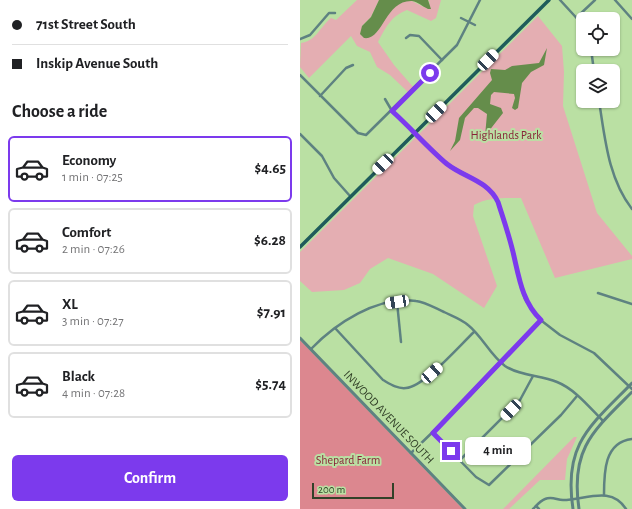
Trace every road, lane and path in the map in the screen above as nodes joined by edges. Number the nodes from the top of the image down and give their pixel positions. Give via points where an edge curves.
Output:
1 (480, 0) edge
2 (549, 0) edge
3 (560, 0) edge
4 (595, 0) edge
5 (615, 0) edge
6 (582, 12) edge
7 (336, 13) dead end
8 (576, 16) edge
9 (461, 18) dead end
10 (632, 18) edge
11 (469, 22) junction
12 (475, 24) dead end
13 (406, 38) dead end
14 (300, 39) edge
15 (442, 60) junction
16 (353, 65) dead end
17 (300, 75) edge
18 (320, 96) junction
19 (385, 99) dead end
20 (600, 108) edge
21 (392, 111) junction
22 (415, 132) junction
23 (300, 134) edge
24 (350, 196) junction
25 (632, 209) edge
26 (300, 247) edge
27 (598, 293) dead end
28 (397, 302) junction
29 (632, 304) edge
30 (541, 320) junction
31 (335, 328) junction
32 (474, 332) junction
33 (300, 338) edge
34 (400, 342) dead end
35 (311, 349) junction
36 (500, 362) junction
37 (533, 376) junction
38 (631, 388) edge
39 (576, 396) junction
40 (599, 417) junction
41 (603, 421) junction
42 (433, 433) junction
43 (632, 439) edge
44 (412, 454) junction
45 (460, 460) junction
46 (604, 495) junction
47 (577, 498) junction
48 (572, 499) junction
49 (536, 506) junction
50 (465, 509) edge
51 (533, 509) edge
52 (539, 509) edge
53 (574, 509) edge
54 (579, 509) edge
55 (626, 509) edge

1 - 11 street
2 - 22 main road
3 - 8 street
4 - 6 street
5 - 10 street
7 - 14 street via 329,13 310,35
9 - 11 street
11 - 12 street
11 - 15 street via 457,45
13 - 15 street via 410,35 419,36
15 - 21 street
16 - 18 street via 346,68
17 - 18 street
18 - 21 street via 361,135 366,135
19 - 21 street
20 - 25 street via 611,167 619,188
21 - 22 street
22 - 24 main road
22 - 30 street via 452,168 476,180 494,194 525,299
23 - 24 street via 322,156 334,178
24 - 26 main road
27 - 29 street
28 - 31 street via 373,307
28 - 32 street via 422,302 464,322
28 - 34 street
30 - 36 street
30 - 38 street via 560,335 594,353
31 - 32 street via 383,380 403,388 421,383
31 - 35 street
32 - 36 street
33 - 35 street, INWOOD AVENUE SOUTH
35 - 44 street, INWOOD AVENUE SOUTH
36 - 37 street via 510,369
36 - 42 street
37 - 39 street via 557,382
37 - 45 street via 520,400
38 - 40 street
38 - 41 street
39 - 40 street
39 - 45 street via 561,416 493,483 484,483
40 - 41 street
40 - 48 street via 584,434 576,451 571,473
41 - 47 street via 590,436 580,456 576,476
42 - 44 street
42 - 45 street
43 - 46 street via 620,443 609,454 604,472
44 - 50 street, INWOOD AVENUE SOUTH
46 - 47 street
46 - 55 street via 617,500
47 - 48 street
47 - 54 street
48 - 49 street via 549,498
48 - 53 street
49 - 51 street
49 - 52 street

